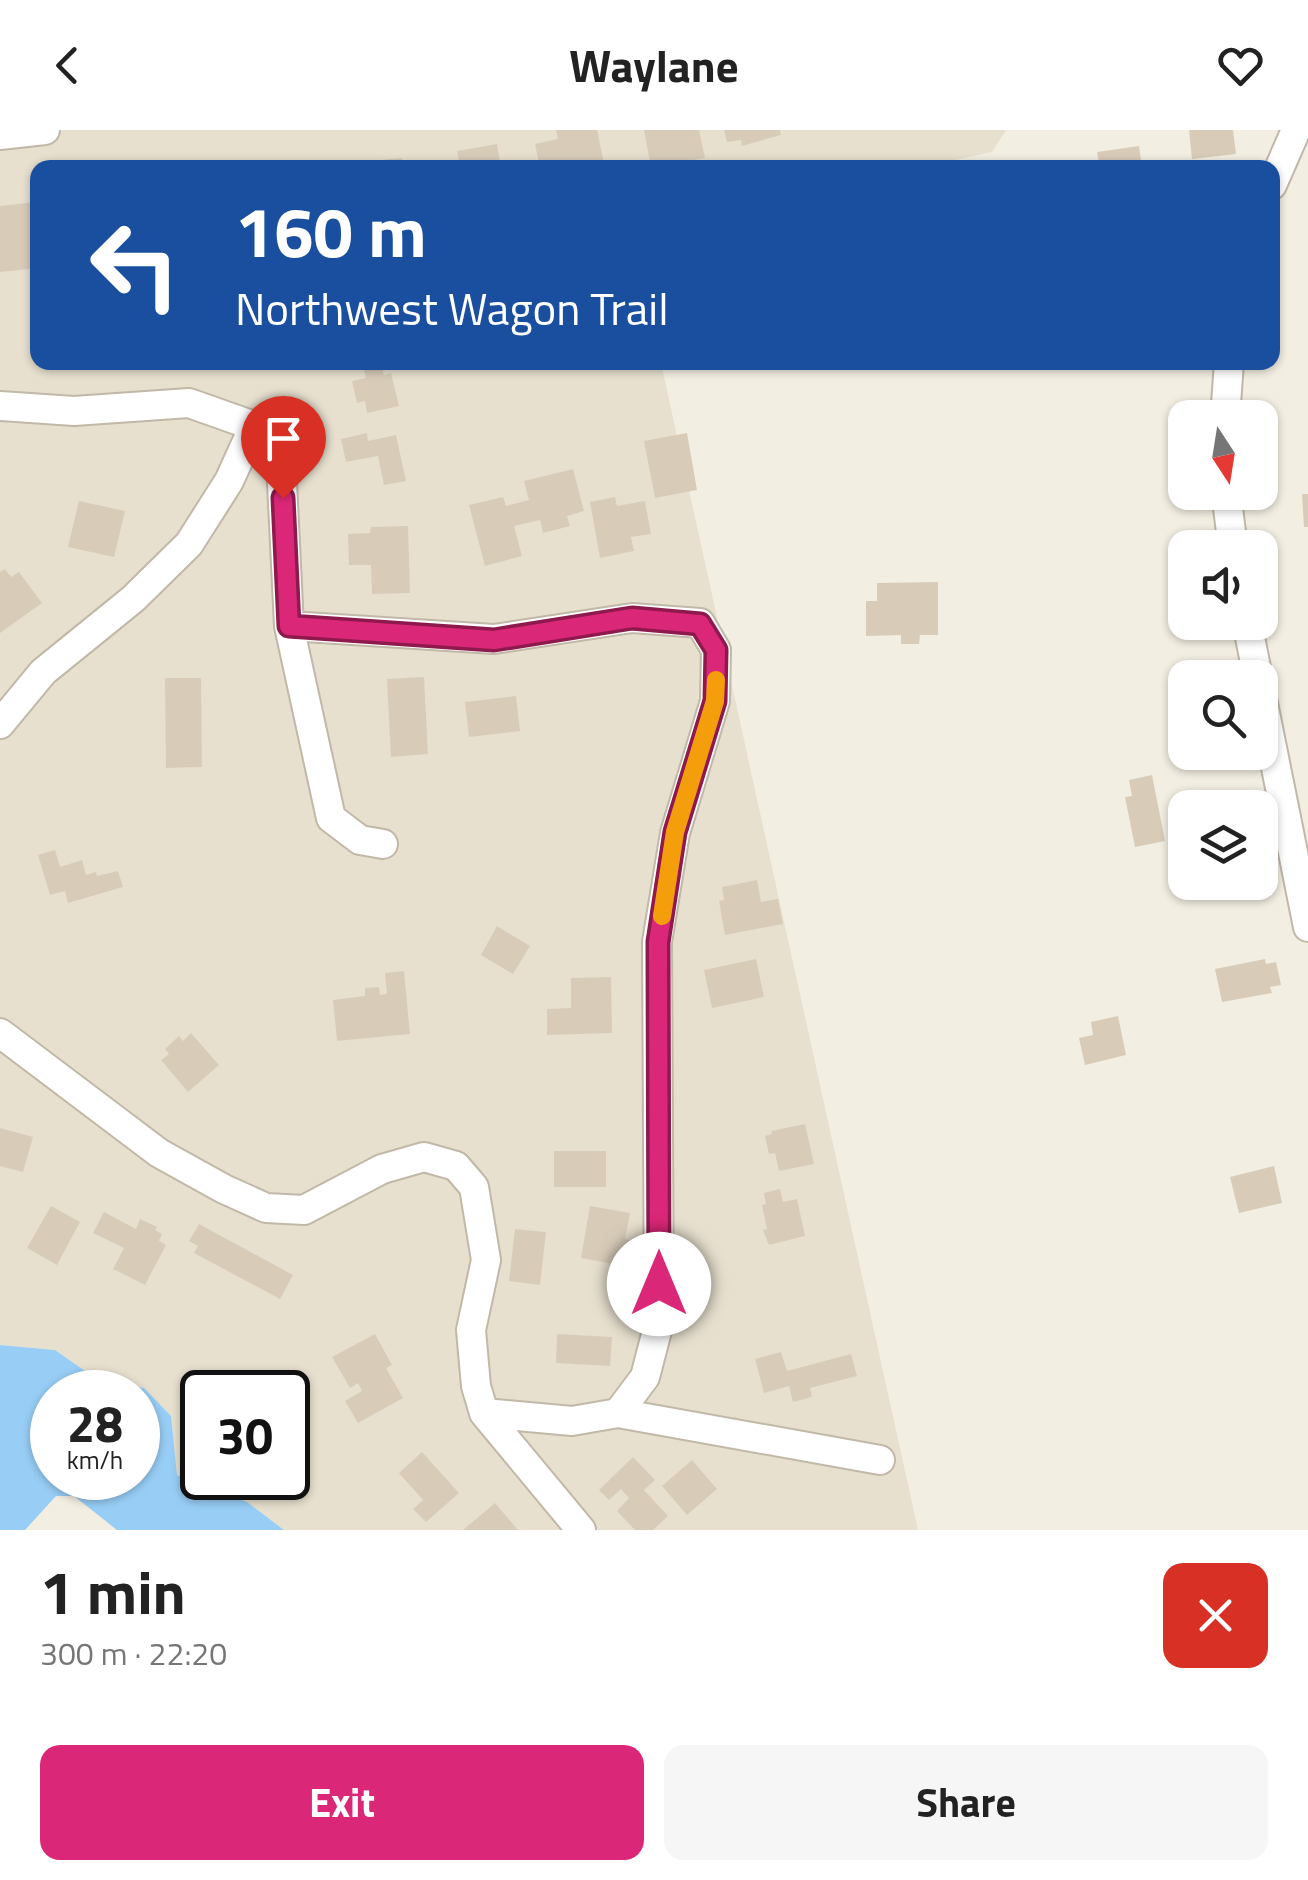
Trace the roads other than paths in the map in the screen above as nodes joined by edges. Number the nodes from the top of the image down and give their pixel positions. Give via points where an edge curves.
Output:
1 (45, 130) edge
2 (1296, 130) edge
3 (0, 136) edge
4 (1280, 167) edge
5 (1228, 370) edge
6 (1226, 400) edge
7 (0, 406) edge
8 (254, 426) junction
9 (289, 626) junction
10 (0, 724) edge
11 (1276, 770) edge
12 (383, 844) dead end
13 (1308, 927) edge
14 (0, 1033) edge
15 (484, 1413) junction
16 (618, 1413) junction
17 (880, 1460) dead end
18 (581, 1530) edge

1 - 3 street
2 - 4 street
5 - 6 street
7 - 8 street via 74,411 189,404
8 - 9 street via 282,462
8 - 10 street via 230,481 188,544 43,672
9 - 12 street via 331,818 360,840
9 - 16 street via 494,640 632,618 700,624 716,650 715,701 675,832 658,942 659,1323 646,1377
11 - 13 street
14 - 15 street via 158,1153 266,1208 304,1210 382,1168 424,1157 456,1166 474,1187 486,1260 471,1330
15 - 16 street via 572,1421
15 - 18 street
16 - 17 street

